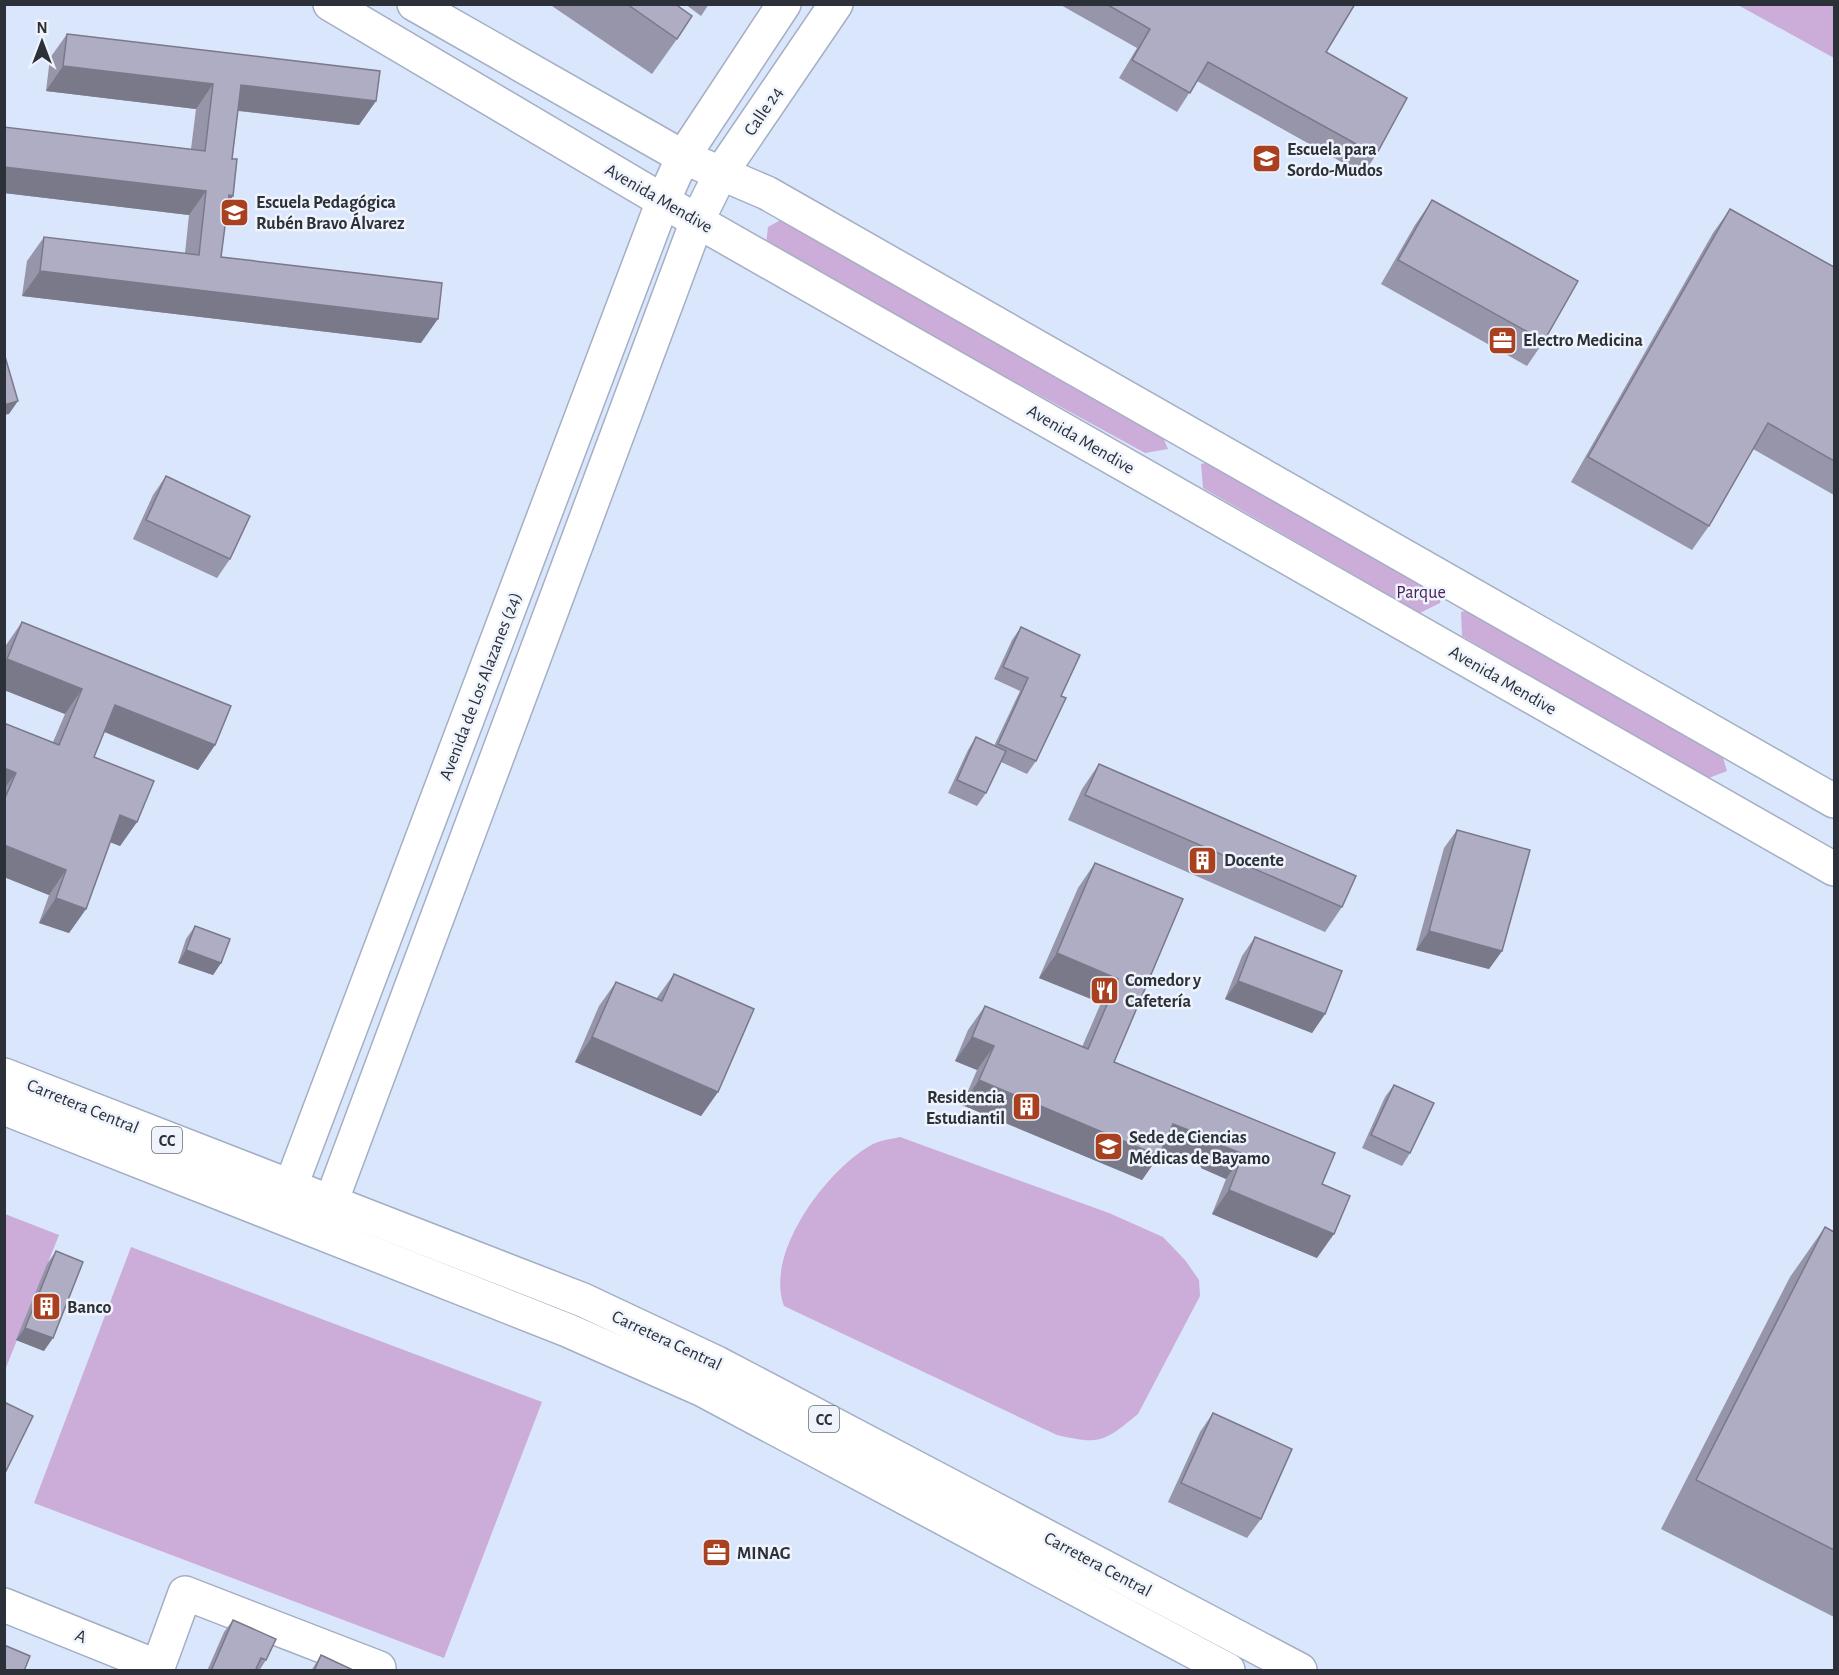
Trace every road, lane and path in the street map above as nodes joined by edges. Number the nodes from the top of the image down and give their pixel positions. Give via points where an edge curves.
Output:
1 (414, 4) edge
2 (784, 4) edge
3 (836, 4) edge
4 (348, 9) edge
5 (682, 157) junction
6 (721, 173) junction
7 (663, 201) junction
8 (697, 221) junction
9 (1834, 801) edge
10 (1834, 869) edge
11 (4, 1075) edge
12 (4, 1108) edge
13 (285, 1201) junction
14 (325, 1217) junction
15 (4, 1605) edge
16 (157, 1669) edge
17 (378, 1671) edge
18 (1228, 1671) edge
19 (1300, 1671) edge

1 - 5 main road
2 - 5 main road
3 - 6 main road, Calle 24
4 - 7 main road, Avenida Mendive
5 - 6 main road
5 - 7 main road, Avenida de Los Alazanes (24)
6 - 8 main road, Calle 24
6 - 9 main road via 767,193
7 - 8 main road, Avenida Mendive
7 - 13 main road, Avenida de Los Alazanes (24)
8 - 10 main road, Avenida Mendive
8 - 14 main road
11 - 13 main road, Carretera Central / CC via 157,1136
12 - 13 main road, Carretera Central / CC
13 - 14 main road, Carretera Central / CC
14 - 18 main road, Carretera Central / CC via 703,1390
14 - 19 main road, Carretera Central / CC via 583,1300 717,1363
15 - 16 main road, A
16 - 17 main road via 185,1593 379,1668

